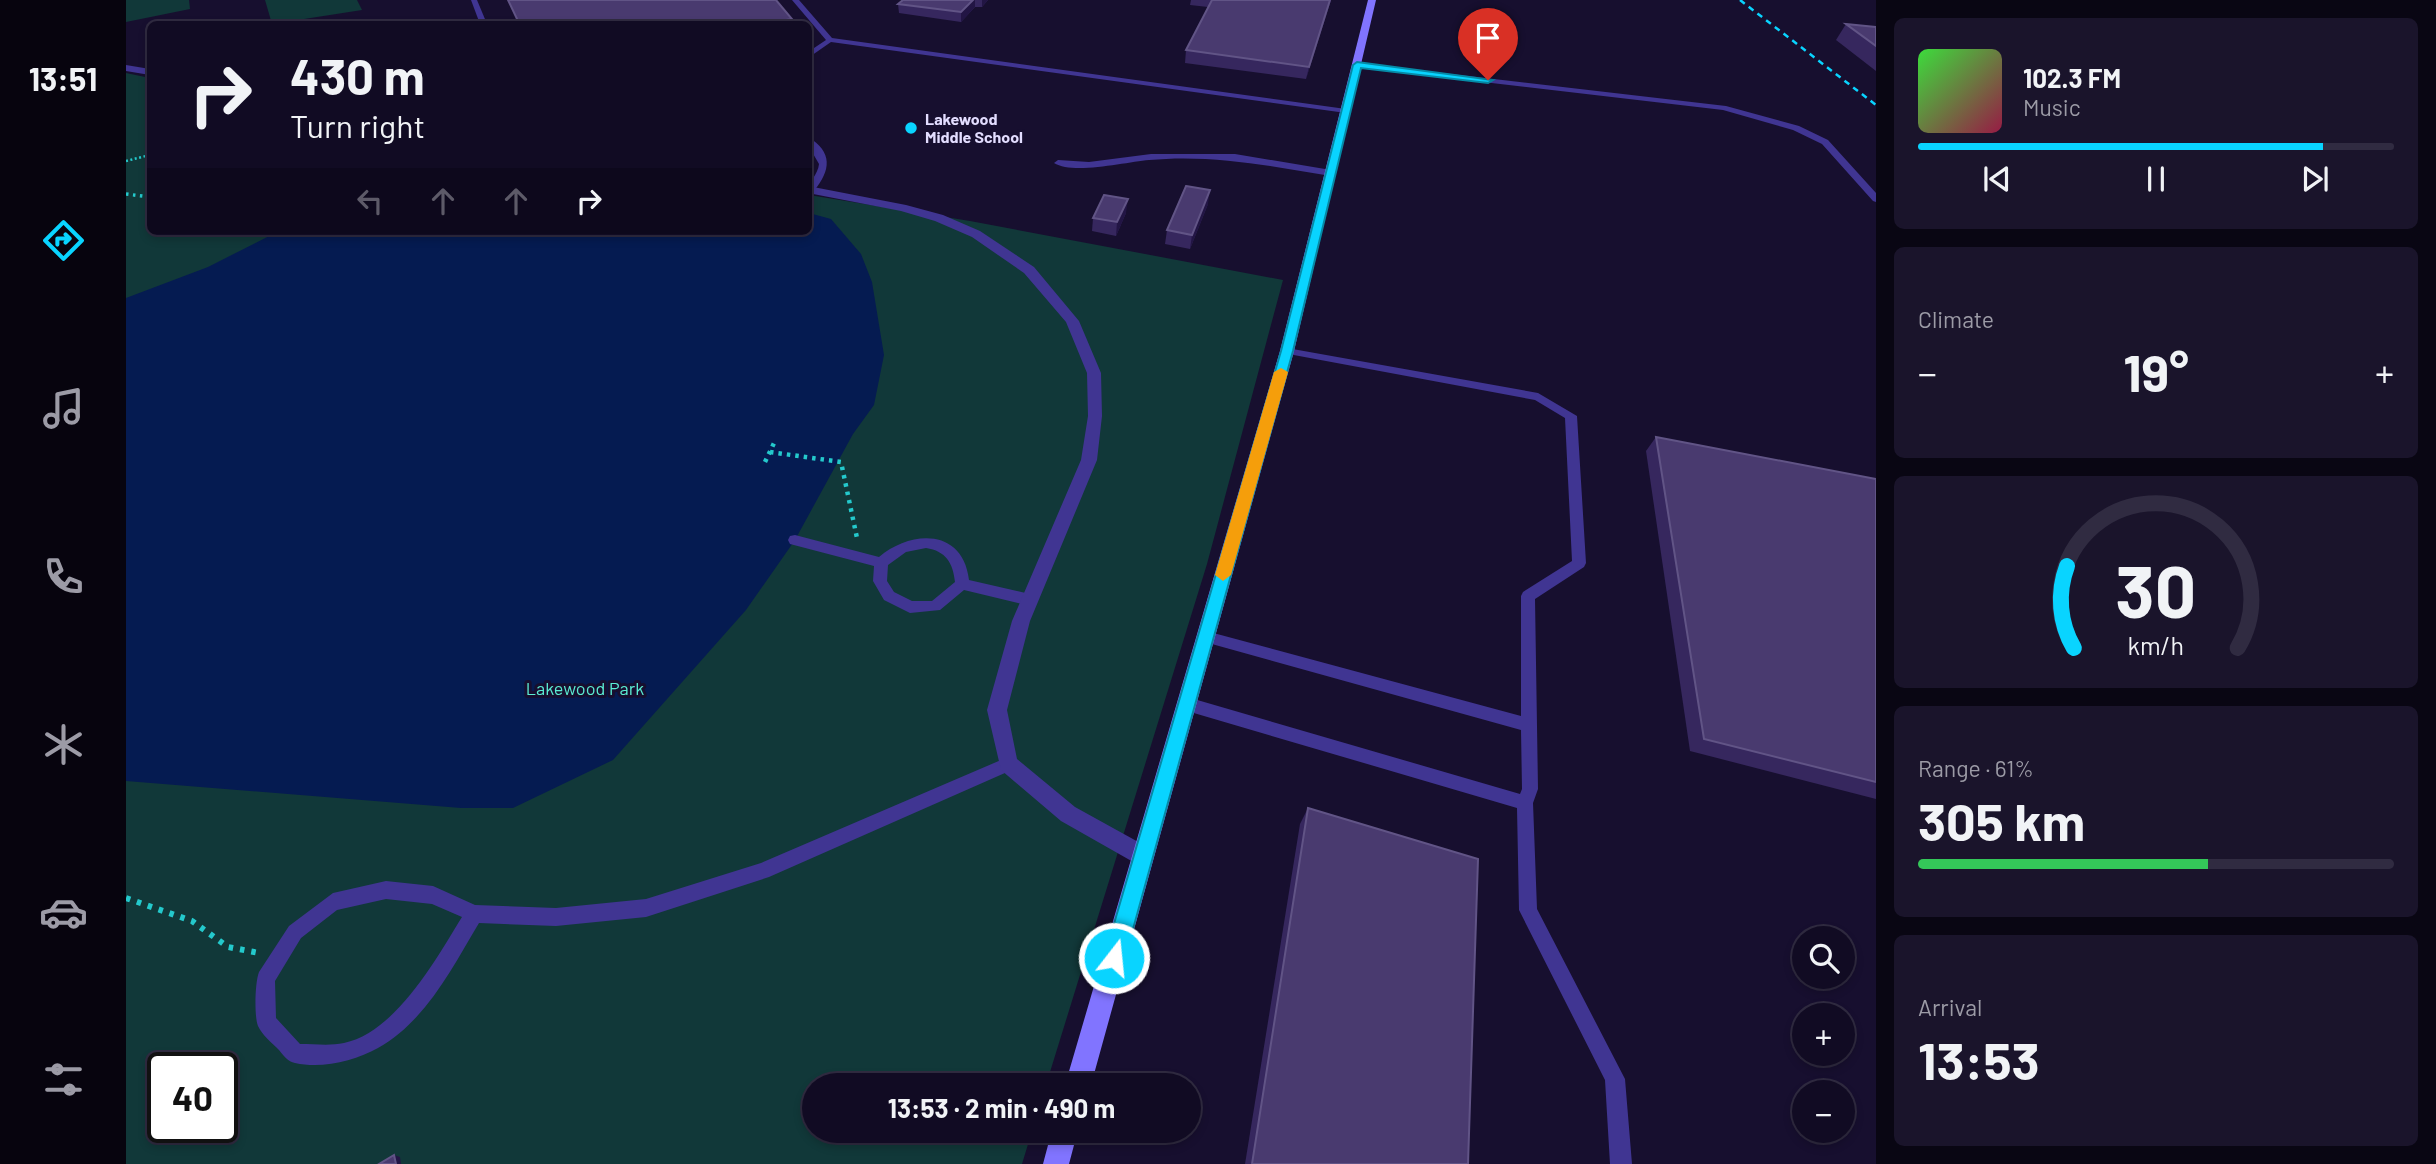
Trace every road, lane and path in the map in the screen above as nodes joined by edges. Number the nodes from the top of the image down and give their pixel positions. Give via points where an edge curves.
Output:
1 (474, 0) edge
2 (795, 0) edge
3 (1372, 0) edge
4 (483, 21) edge
5 (830, 40) junction
6 (812, 52) edge
7 (1357, 65) junction
8 (126, 68) edge
9 (147, 72) edge
10 (1346, 111) junction
11 (812, 143) edge
12 (147, 156) edge
13 (126, 161) edge
14 (1058, 163) dead end
15 (1331, 173) junction
16 (812, 187) edge
17 (812, 189) edge
18 (126, 194) edge
19 (147, 197) edge
20 (1876, 199) edge
21 (1287, 351) junction
22 (775, 441) dead end
23 (770, 452) junction
24 (765, 462) dead end
25 (795, 540) dead end
26 (861, 558) junction
27 (881, 563) junction
28 (962, 584) junction
29 (1030, 600) junction
30 (1206, 637) junction
31 (1187, 704) junction
32 (1529, 725) junction
33 (1008, 764) junction
34 (1525, 803) junction
35 (1143, 856) junction
36 (126, 898) edge
37 (474, 914) junction
38 (280, 957) junction
39 (1081, 1073) edge
40 (1062, 1143) edge
41 (1056, 1164) edge
42 (1621, 1164) edge

1 - 4 lane
2 - 5 lane
3 - 7 street
5 - 6 lane
5 - 10 lane
7 - 10 street
7 - 20 lane via 1723,108 1797,128 1825,142
8 - 9 street
10 - 15 street
11 - 16 lane via 824,165 822,177
12 - 13 path
14 - 15 lane via 1235,157
15 - 21 street
17 - 29 street via 939,218 976,234 1029,270 1072,321 1094,373 1089,460
18 - 19 path
21 - 30 street
21 - 32 lane via 1538,397 1571,416 1579,563 1528,596
22 - 23 path
23 - 24 path
23 - 26 path via 841,462
25 - 26 lane
26 - 27 lane
27 - 28 lane via 901,547 919,543 940,546 956,556
27 - 28 lane via 880,581 888,596 910,607 935,606
28 - 29 lane
29 - 33 street via 997,710
30 - 31 street
30 - 32 lane
31 - 34 lane
31 - 35 street
32 - 34 lane via 1530,789
33 - 35 street via 1068,814
33 - 37 lane via 763,871 646,908 556,916
34 - 42 lane via 1528,910 1615,1079
35 - 39 street
36 - 38 path via 192,921 228,947
37 - 38 lane via 433,895 386,890 333,902 295,932
37 - 38 lane via 428,987 391,1030 348,1052 296,1054 266,1022 266,979
40 - 41 street

